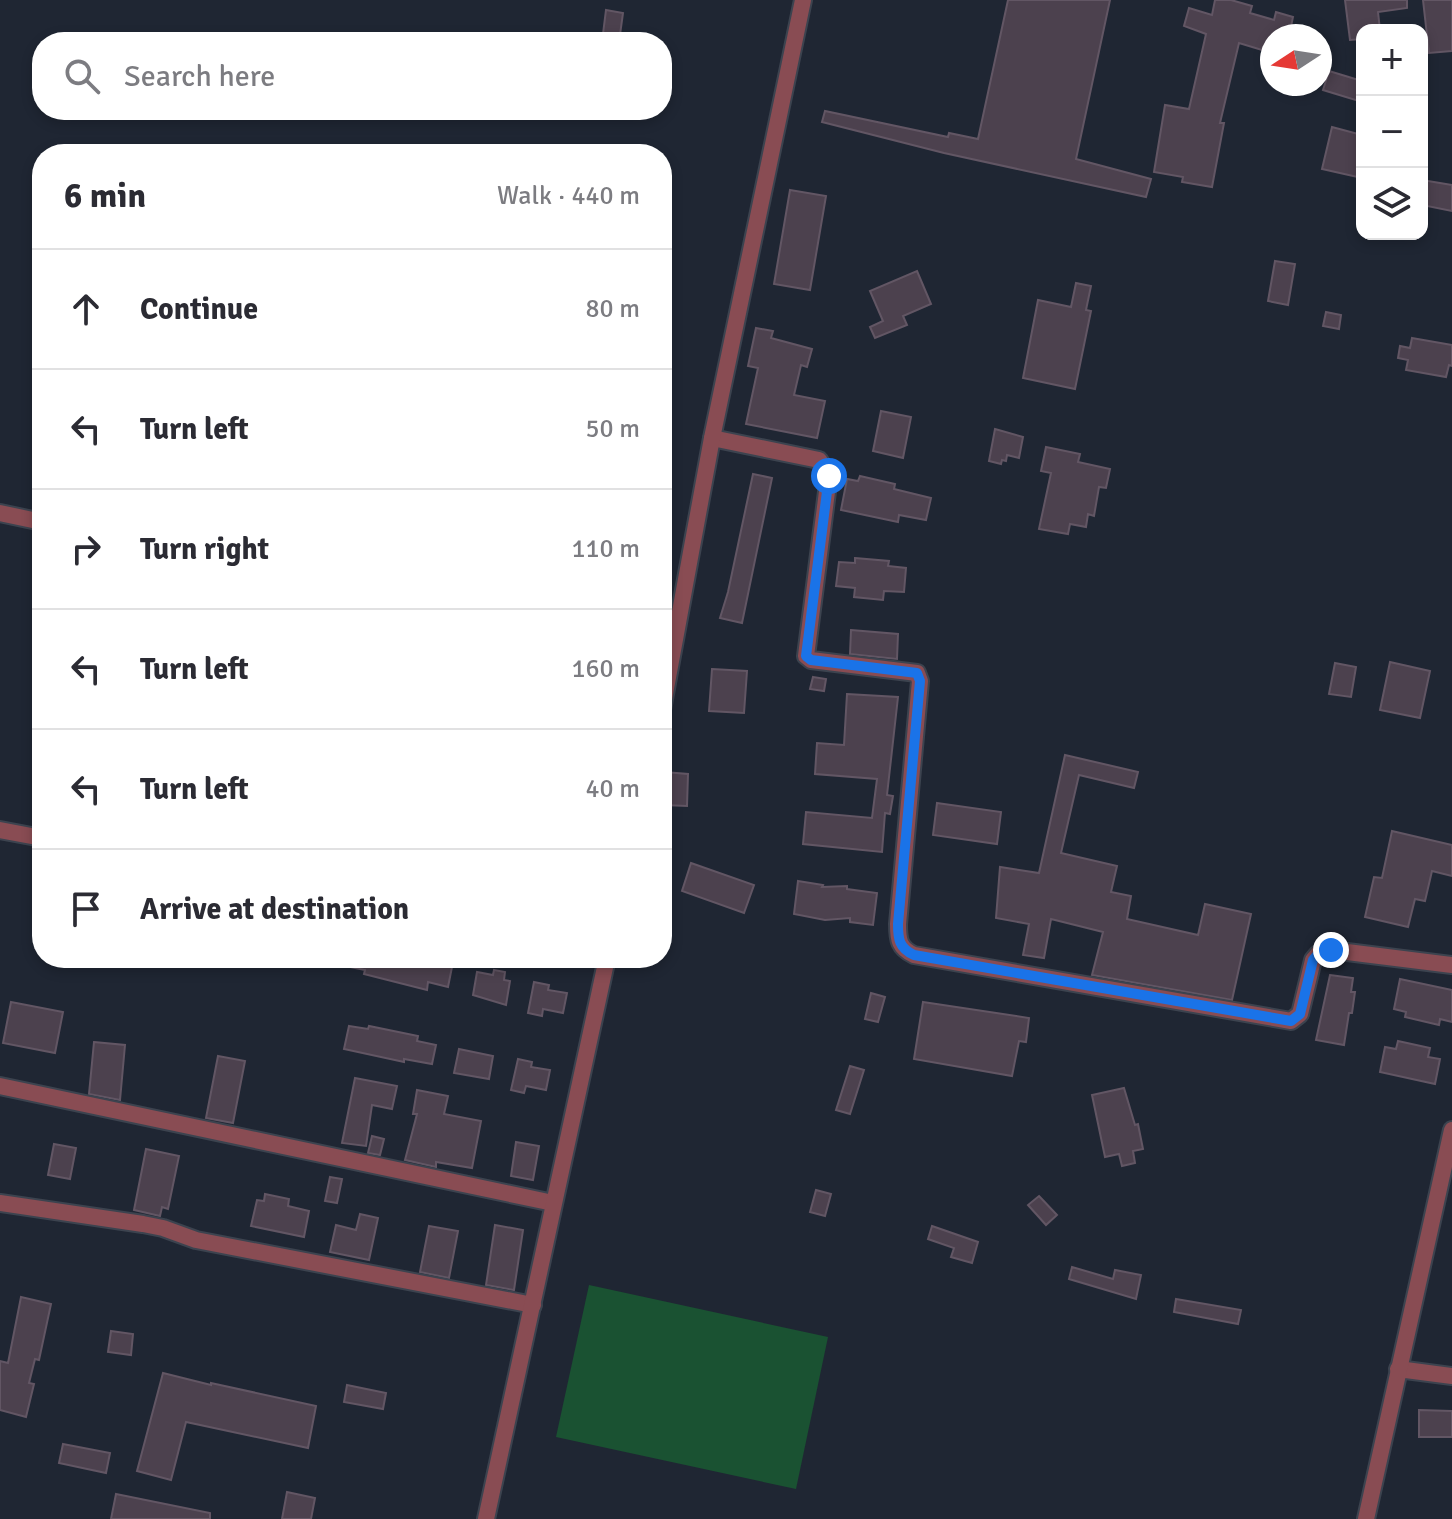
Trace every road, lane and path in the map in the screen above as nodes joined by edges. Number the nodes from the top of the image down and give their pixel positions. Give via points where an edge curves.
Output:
1 (803, 0) edge
2 (712, 438) junction
3 (0, 513) edge
4 (32, 520) edge
5 (672, 636) edge
6 (0, 830) edge
7 (32, 836) edge
8 (1452, 965) edge
9 (605, 968) edge
10 (0, 1086) edge
11 (1452, 1130) edge
12 (0, 1203) edge
13 (553, 1203) junction
14 (533, 1305) junction
15 (1398, 1369) junction
16 (1452, 1376) edge
17 (486, 1519) edge
18 (1366, 1519) edge

1 - 2 street
2 - 5 street
2 - 8 street via 819,460 826,468 806,656 917,673 920,689 898,924 898,940 905,951 1291,1021 1300,1014 1318,954 1331,950
3 - 4 street
6 - 7 street
9 - 13 street
10 - 13 street
11 - 15 street
12 - 14 street via 153,1226 196,1240
13 - 14 street
14 - 17 street
15 - 16 street
15 - 18 street

